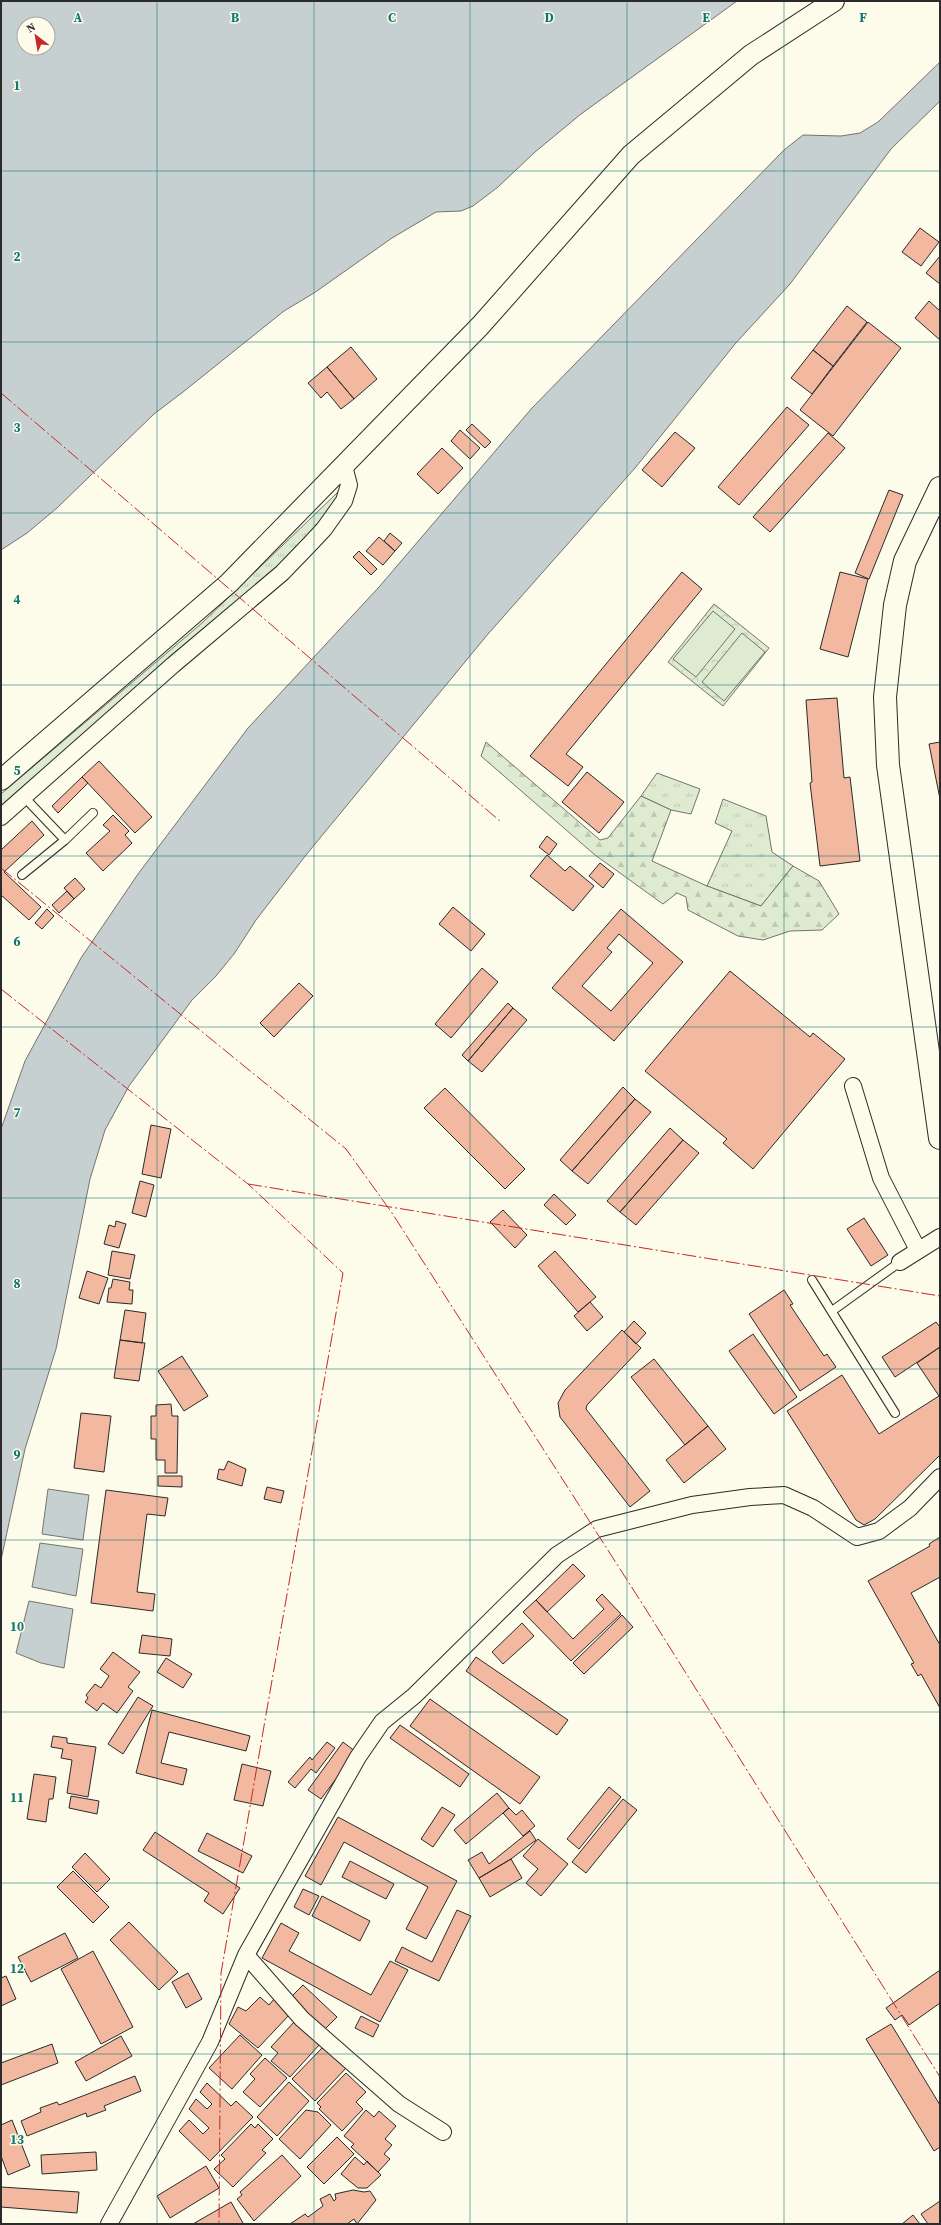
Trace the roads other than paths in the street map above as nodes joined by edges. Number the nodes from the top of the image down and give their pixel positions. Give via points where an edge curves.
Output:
1 (834, 1) edge
2 (344, 466) junction
3 (940, 488) edge
4 (1, 780) edge
5 (25, 798) junction
6 (93, 813) dead end
7 (1, 817) edge
8 (65, 840) junction
9 (22, 875) dead end
10 (853, 1086) dead end
11 (940, 1138) edge
12 (940, 1236) edge
13 (918, 1250) junction
14 (900, 1262) joint
15 (812, 1280) dead end
16 (832, 1311) junction
17 (895, 1413) dead end
18 (940, 1477) edge
19 (246, 1956) junction
20 (443, 2132) dead end
21 (109, 2224) edge

1 - 2 street via 751,55 631,156 480,326
2 - 4 street via 229,583
2 - 5 street via 349,485 344,501 310,544 282,573 173,664
3 - 11 main road via 905,561 895,605 885,697 888,764
5 - 7 street
5 - 8 lane
6 - 8 lane
8 - 9 lane
10 - 13 street via 881,1178
12 - 13 street
13 - 14 street
14 - 16 lane
15 - 16 lane
16 - 17 lane
18 - 19 street via 910,1508 879,1531 857,1537 812,1508 784,1495 750,1497 692,1505 597,1529 557,1555 414,1696 382,1722 358,1757
19 - 20 street via 302,2019 399,2104
19 - 21 street via 210,2042

